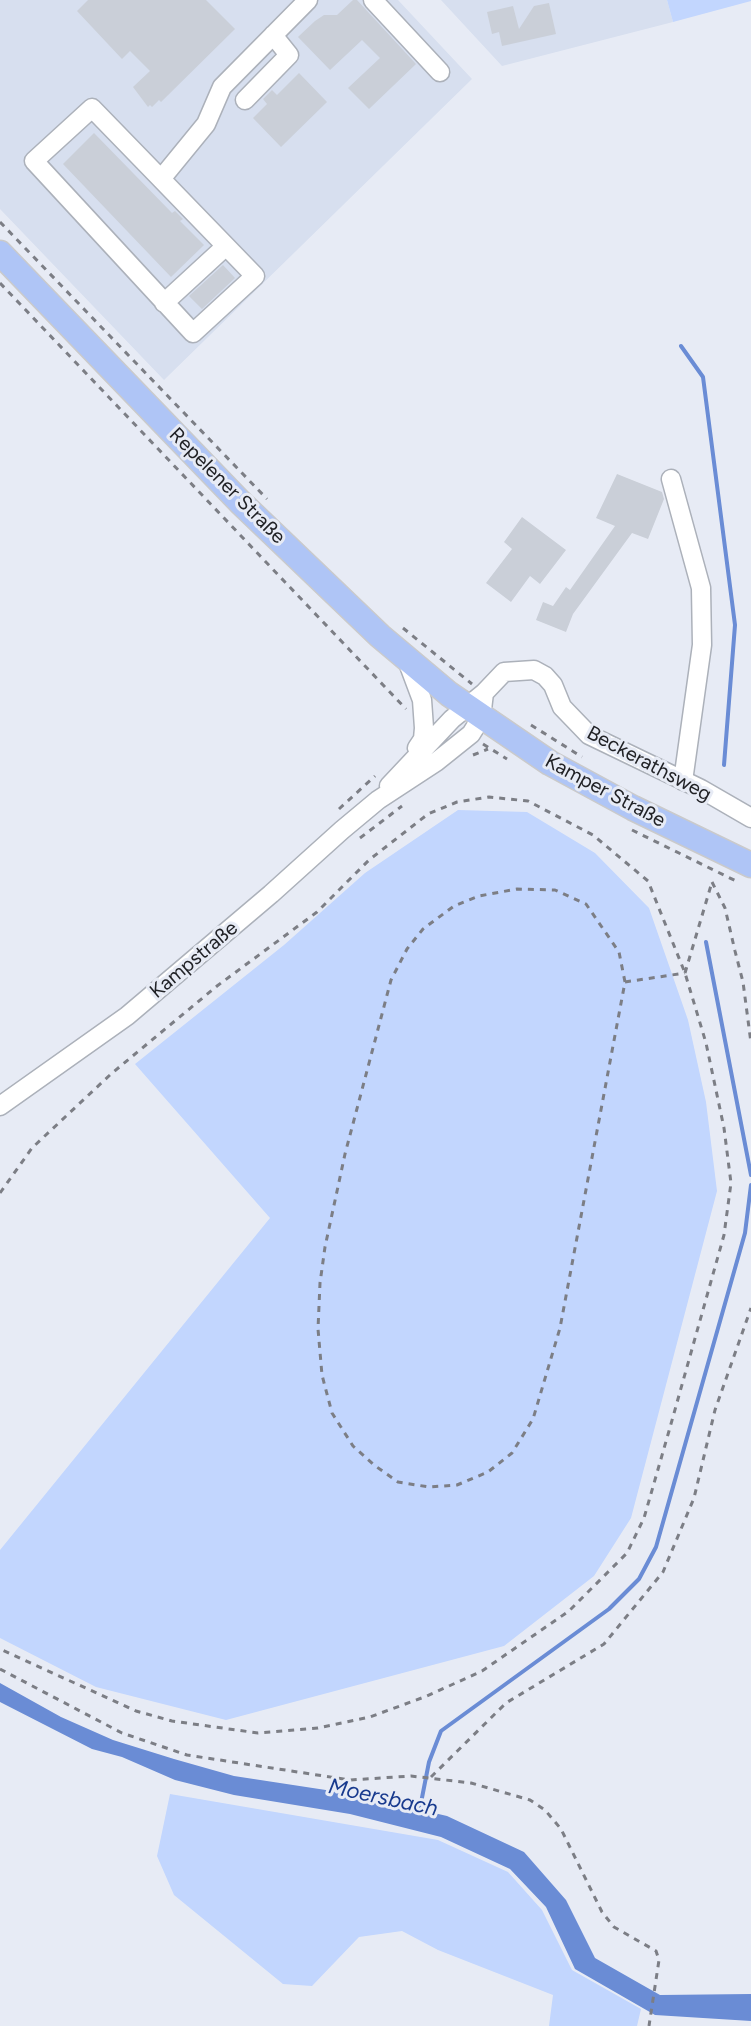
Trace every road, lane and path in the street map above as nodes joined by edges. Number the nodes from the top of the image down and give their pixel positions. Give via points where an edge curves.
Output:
1 (308, 0) edge
2 (373, 0) edge
3 (273, 35) junction
4 (440, 72) dead end
5 (245, 100) dead end
6 (161, 179) junction
7 (0, 222) edge
8 (226, 246) junction
9 (0, 253) edge
10 (0, 283) edge
11 (164, 303) junction
12 (671, 479) dead end
13 (275, 507) dead end
14 (396, 623) dead end
15 (407, 660) junction
16 (477, 706) junction
17 (411, 715) dead end
18 (532, 725) dead end
19 (592, 764) dead end
20 (403, 769) junction
21 (381, 770) dead end
22 (683, 781) junction
23 (378, 800) junction
24 (337, 812) dead end
25 (751, 818) edge
26 (751, 865) edge
27 (685, 973) junction
28 (625, 982) junction
29 (751, 1043) edge
30 (0, 1106) edge
31 (0, 1193) edge
32 (751, 1308) edge
33 (0, 1649) edge
34 (0, 1669) edge
35 (427, 1778) junction
36 (649, 2026) edge

1 - 3 street
2 - 4 street
3 - 5 street via 289,55
3 - 6 street via 222,87 206,124
6 - 8 street
6 - 11 street via 92,108 34,161
7 - 13 path
8 - 11 street
8 - 11 street via 255,276 245,286 193,333
9 - 15 main road, Repelener Straße via 240,502
10 - 17 path
12 - 22 street via 701,588 702,645
14 - 16 path
15 - 16 main road, Repelener Straße
15 - 20 street, Kampstraße via 422,700 424,728 423,739
16 - 20 street, Kampstraße
16 - 22 street, Beckerathsweg via 504,672 534,670 553,685 562,707 589,735
16 - 23 street, Kampstraße via 471,734
16 - 26 main road, Kamper Straße via 550,763
18 - 19 path
20 - 23 street, Kampstraße
21 - 24 path
22 - 25 street, Beckerathsweg
23 - 30 street, Kampstraße via 127,1016
27 - 28 path
27 - 29 path via 712,882 725,908
27 - 31 path via 648,881 593,835 528,801 489,797 457,802 428,814 369,860 317,912 111,1074 32,1148
27 - 33 path via 724,1128 731,1183 724,1235 644,1518 627,1553 600,1583 482,1671 370,1717 318,1728 258,1733 172,1721 91,1693
28 - 28 path via 560,1328 533,1419 512,1453 488,1472 457,1485 398,1482 353,1446 332,1413 318,1329 320,1283 345,1154 391,980 423,929 454,906 517,889 555,890 586,904 619,952
32 - 35 path via 715,1410 694,1498 663,1572 604,1644 506,1703
34 - 35 path via 122,1733 187,1755 350,1780
35 - 36 path via 510,1793 545,1810 561,1829 602,1912 624,1934 656,1951

